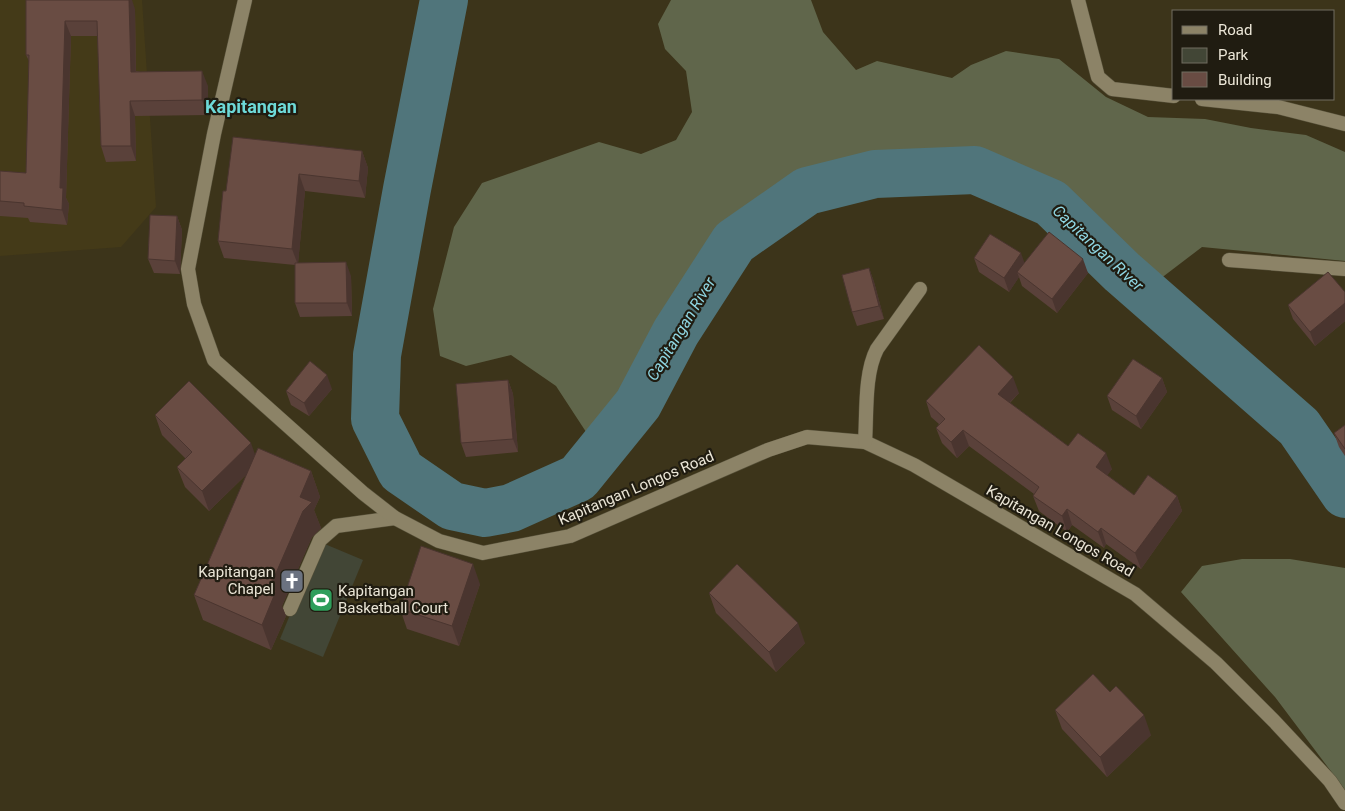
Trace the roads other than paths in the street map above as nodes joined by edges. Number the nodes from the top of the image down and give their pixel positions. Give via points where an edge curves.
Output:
1 (245, 0) edge
2 (1078, 0) edge
3 (1172, 96) edge
4 (1212, 100) edge
5 (1345, 124) edge
6 (1229, 260) dead end
7 (1345, 268) edge
8 (920, 289) dead end
9 (865, 442) junction
10 (395, 518) junction
11 (290, 609) dead end
12 (1345, 803) edge

1 - 10 street, Kapitangan Longos Road via 212,143 188,269 194,304 214,360
2 - 3 street via 1098,77 1103,84 1112,89
4 - 5 street via 1278,107
6 - 7 street
8 - 9 street via 872,359
9 - 10 street, Kapitangan Longos Road via 807,437 768,450 570,536 483,553 439,541
9 - 12 street, Kapitangan Longos Road via 914,464 1135,594 1216,663 1274,721
10 - 11 street via 336,526 326,533

